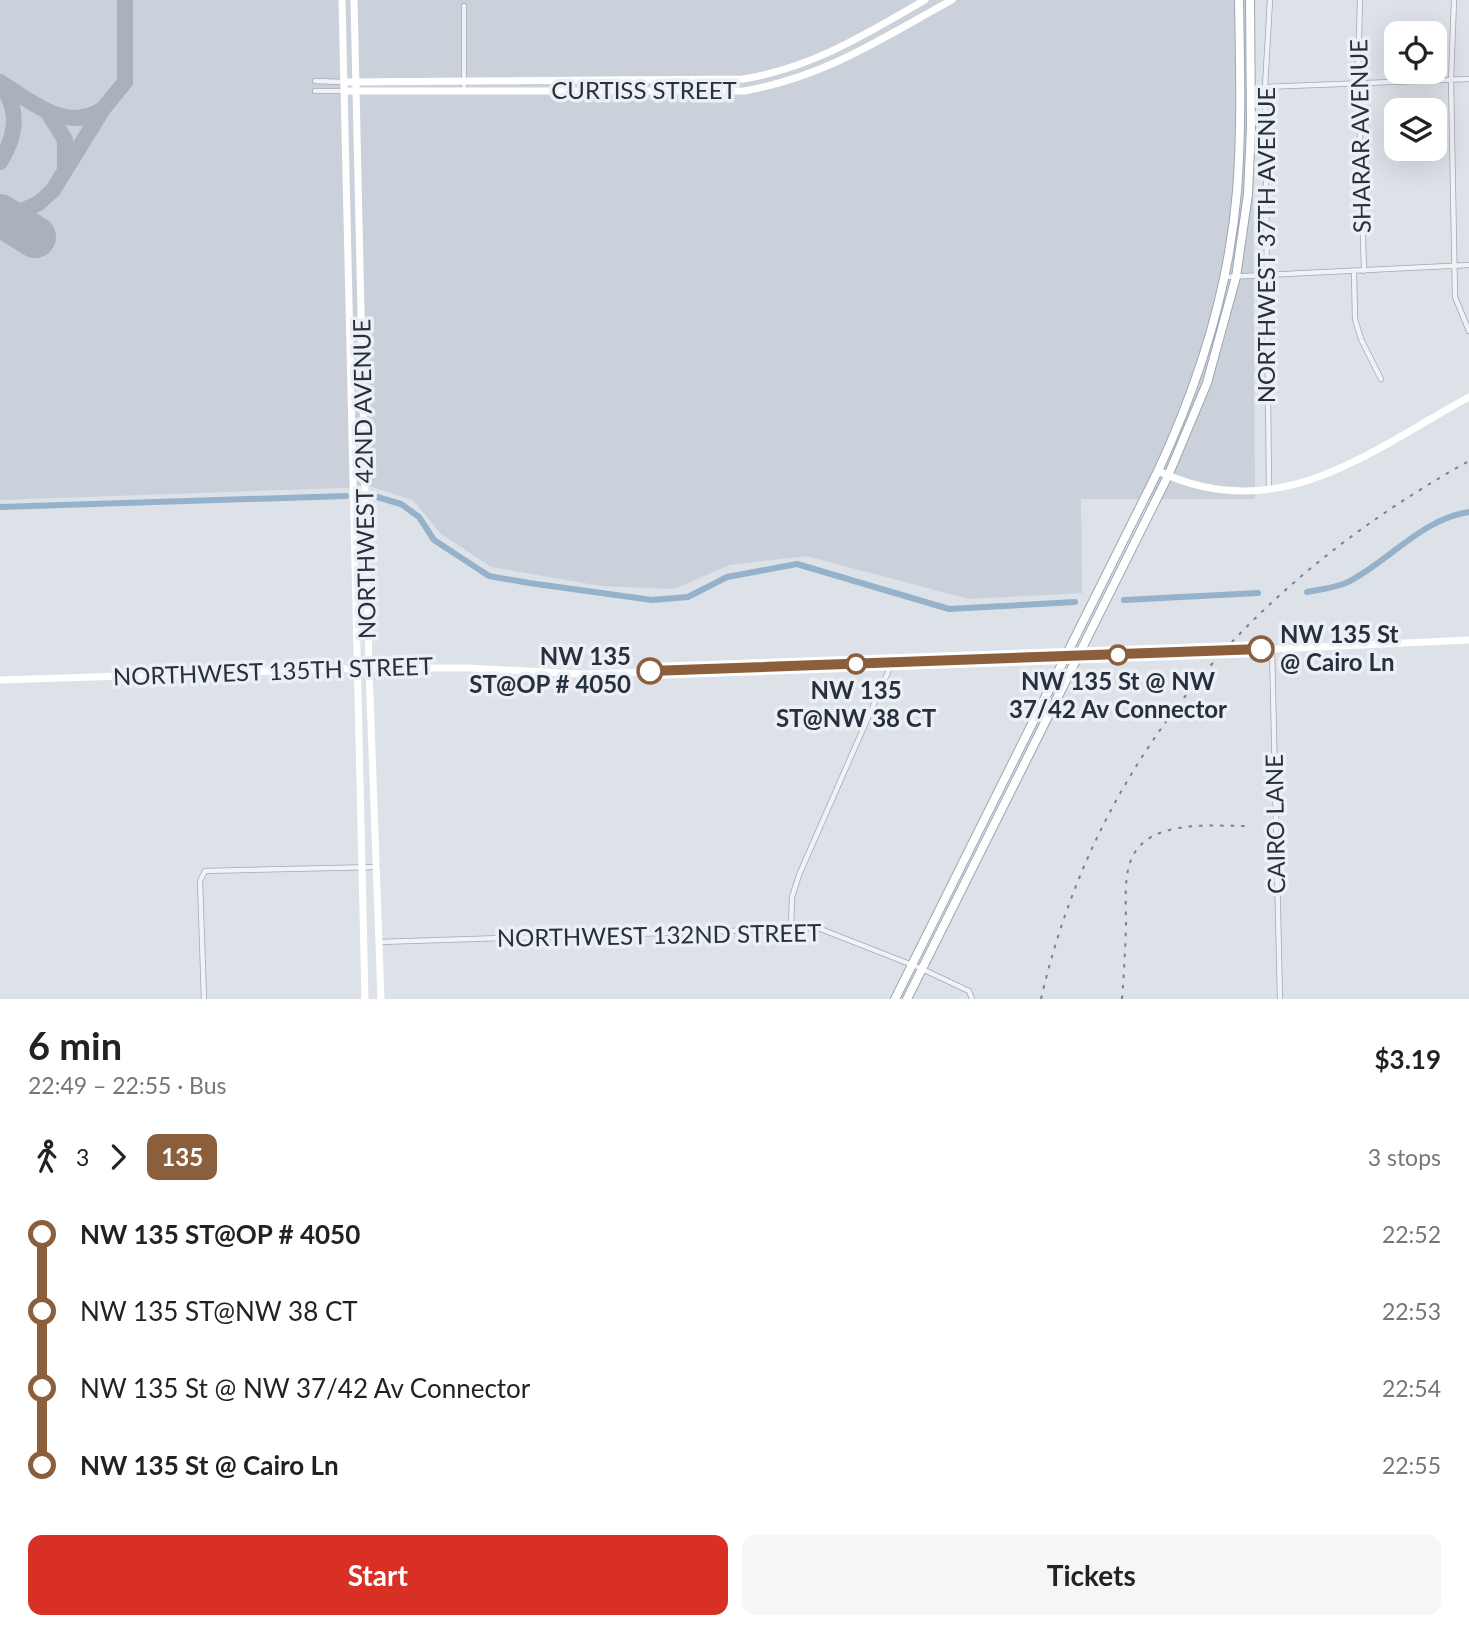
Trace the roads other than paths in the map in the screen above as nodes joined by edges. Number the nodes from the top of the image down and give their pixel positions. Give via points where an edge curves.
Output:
1 (342, 0) edge
2 (354, 0) edge
3 (925, 0) edge
4 (952, 0) edge
5 (1239, 0) edge
6 (1250, 0) edge
7 (1270, 0) edge
8 (1360, 0) edge
9 (1454, 0) edge
10 (464, 6) dead end
11 (808, 63) junction
12 (812, 74) junction
13 (463, 79) junction
14 (1469, 79) edge
15 (1451, 80) junction
16 (315, 81) dead end
17 (345, 82) junction
18 (357, 82) junction
19 (1361, 84) junction
20 (1265, 87) junction
21 (315, 91) dead end
22 (345, 91) junction
23 (357, 91) junction
24 (464, 91) junction
25 (1469, 265) edge
26 (1455, 266) junction
27 (1364, 271) junction
28 (1354, 272) junction
29 (1265, 275) junction
30 (1224, 277) junction
31 (1236, 277) junction
32 (349, 285) junction
33 (362, 285) junction
34 (1469, 331) edge
35 (1381, 379) dead end
36 (1469, 397) edge
37 (1158, 471) junction
38 (1168, 476) junction
39 (365, 483) junction
40 (354, 484) junction
41 (1269, 491) junction
42 (1469, 639) edge
43 (1272, 648) junction
44 (1064, 658) junction
45 (1077, 658) junction
46 (892, 663) junction
47 (357, 668) junction
48 (369, 668) junction
49 (0, 680) edge
50 (377, 867) junction
51 (362, 868) junction
52 (791, 929) junction
53 (379, 942) junction
54 (364, 943) junction
55 (910, 964) junction
56 (920, 968) junction
57 (204, 999) edge
58 (365, 999) edge
59 (381, 999) edge
60 (895, 999) edge
61 (907, 999) edge
62 (972, 999) edge
63 (1280, 999) edge

1 - 17 street, NORTHWEST 42ND AVENUE
2 - 18 street, NORTHWEST 42ND AVENUE
3 - 11 street, CURTISS STREET
4 - 12 street, CURTISS STREET
5 - 30 main road via 1237,192
6 - 31 main road via 1250,162
7 - 20 street, NORTHWEST 37TH AVENUE
8 - 19 street, SHARAR AVENUE
9 - 15 street
10 - 13 street
11 - 12 street
11 - 13 street, CURTISS STREET via 774,74 728,80
12 - 24 street, CURTISS STREET via 729,93
13 - 18 street, CURTISS STREET
13 - 24 street
14 - 15 street
15 - 19 street
15 - 26 street
16 - 17 street, CURTISS STREET
17 - 18 street, CURTISS STREET
17 - 22 street, NORTHWEST 42ND AVENUE
18 - 23 street, NORTHWEST 42ND AVENUE
19 - 20 street
19 - 27 street, SHARAR AVENUE
20 - 29 street, NORTHWEST 37TH AVENUE
21 - 22 street, CURTISS STREET
22 - 23 street, CURTISS STREET
22 - 32 street, NORTHWEST 42ND AVENUE
23 - 24 street, CURTISS STREET
23 - 33 street, NORTHWEST 42ND AVENUE
25 - 26 street
26 - 27 street
26 - 34 street via 1455,298
27 - 28 street
28 - 29 street
28 - 35 street via 1361,339
29 - 31 street
29 - 41 street, NORTHWEST 37TH AVENUE
30 - 31 street
30 - 37 main road via 1195,386
31 - 38 main road via 1207,383
32 - 33 street
32 - 40 street, NORTHWEST 42ND AVENUE
33 - 39 street, NORTHWEST 42ND AVENUE
36 - 41 street via 1332,474
37 - 38 street
37 - 44 main road
38 - 41 street via 1198,485
38 - 45 main road
39 - 40 street
39 - 48 street, NORTHWEST 42ND AVENUE
40 - 47 street, NORTHWEST 42ND AVENUE
42 - 43 street, NORTHWEST 135TH STREET
43 - 45 street, NORTHWEST 135TH STREET
43 - 63 street, CAIRO LANE
44 - 45 street, NORTHWEST 135TH STREET
44 - 46 street, NORTHWEST 135TH STREET
44 - 55 main road
45 - 56 main road
46 - 48 street, NORTHWEST 135TH STREET via 582,674
46 - 52 street via 799,875 792,897
47 - 48 street, NORTHWEST 135TH STREET
47 - 49 street, NORTHWEST 135TH STREET
47 - 51 street, NORTHWEST 42ND AVENUE
48 - 50 street, NORTHWEST 42ND AVENUE
50 - 51 street
50 - 53 street, NORTHWEST 42ND AVENUE
51 - 54 street, NORTHWEST 42ND AVENUE
51 - 57 street via 205,871 200,881
52 - 53 street, NORTHWEST 132ND STREET
52 - 55 street, NORTHWEST 132ND STREET via 818,928
53 - 54 street
53 - 59 street, NORTHWEST 42ND AVENUE
54 - 58 street, NORTHWEST 42ND AVENUE
55 - 56 street, NORTHWEST 132ND STREET
55 - 60 main road
56 - 61 main road
56 - 62 street, NORTHWEST 132ND STREET via 969,991

